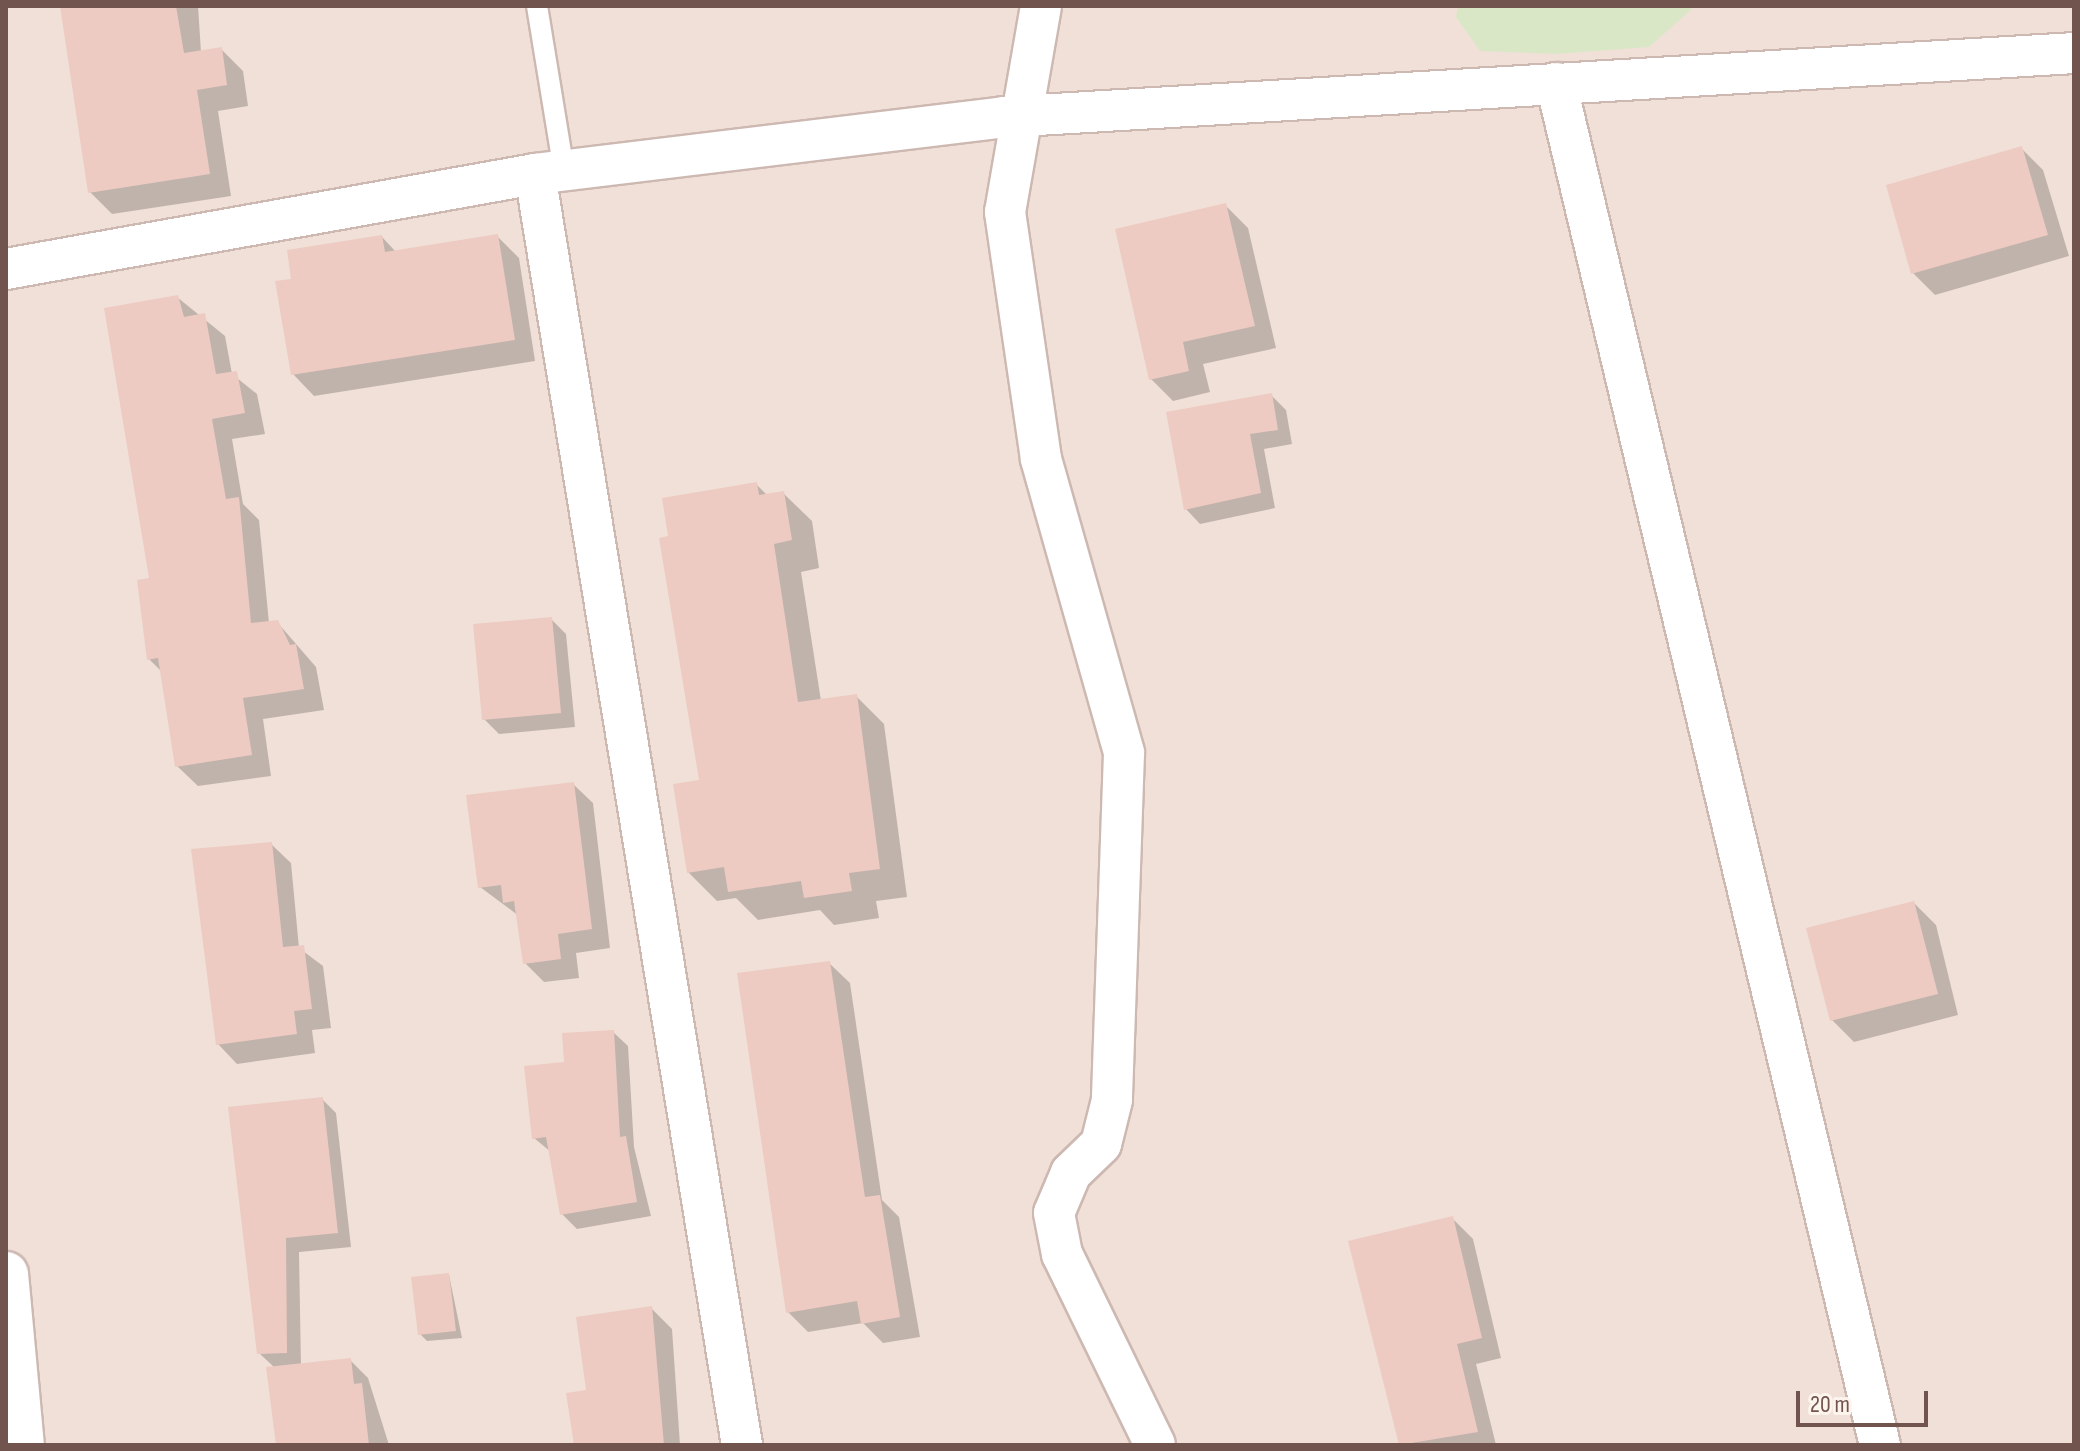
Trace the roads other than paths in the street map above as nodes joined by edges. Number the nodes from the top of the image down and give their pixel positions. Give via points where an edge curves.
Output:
1 (537, 6) edge
2 (1041, 6) edge
3 (2074, 53) edge
4 (1556, 83) junction
5 (1020, 116) junction
6 (549, 172) junction
7 (6, 269) edge
8 (6, 1274) edge
9 (22, 1445) edge
10 (742, 1445) edge
11 (1155, 1445) edge
12 (1880, 1445) edge

1 - 6 lane
2 - 5 street
3 - 4 street
4 - 5 street
4 - 12 street
5 - 6 street
5 - 11 street via 1005,212 1041,459 1124,753 1112,1100 1101,1144 1071,1173 1054,1213 1062,1254
6 - 7 street
6 - 10 street
8 - 9 street

